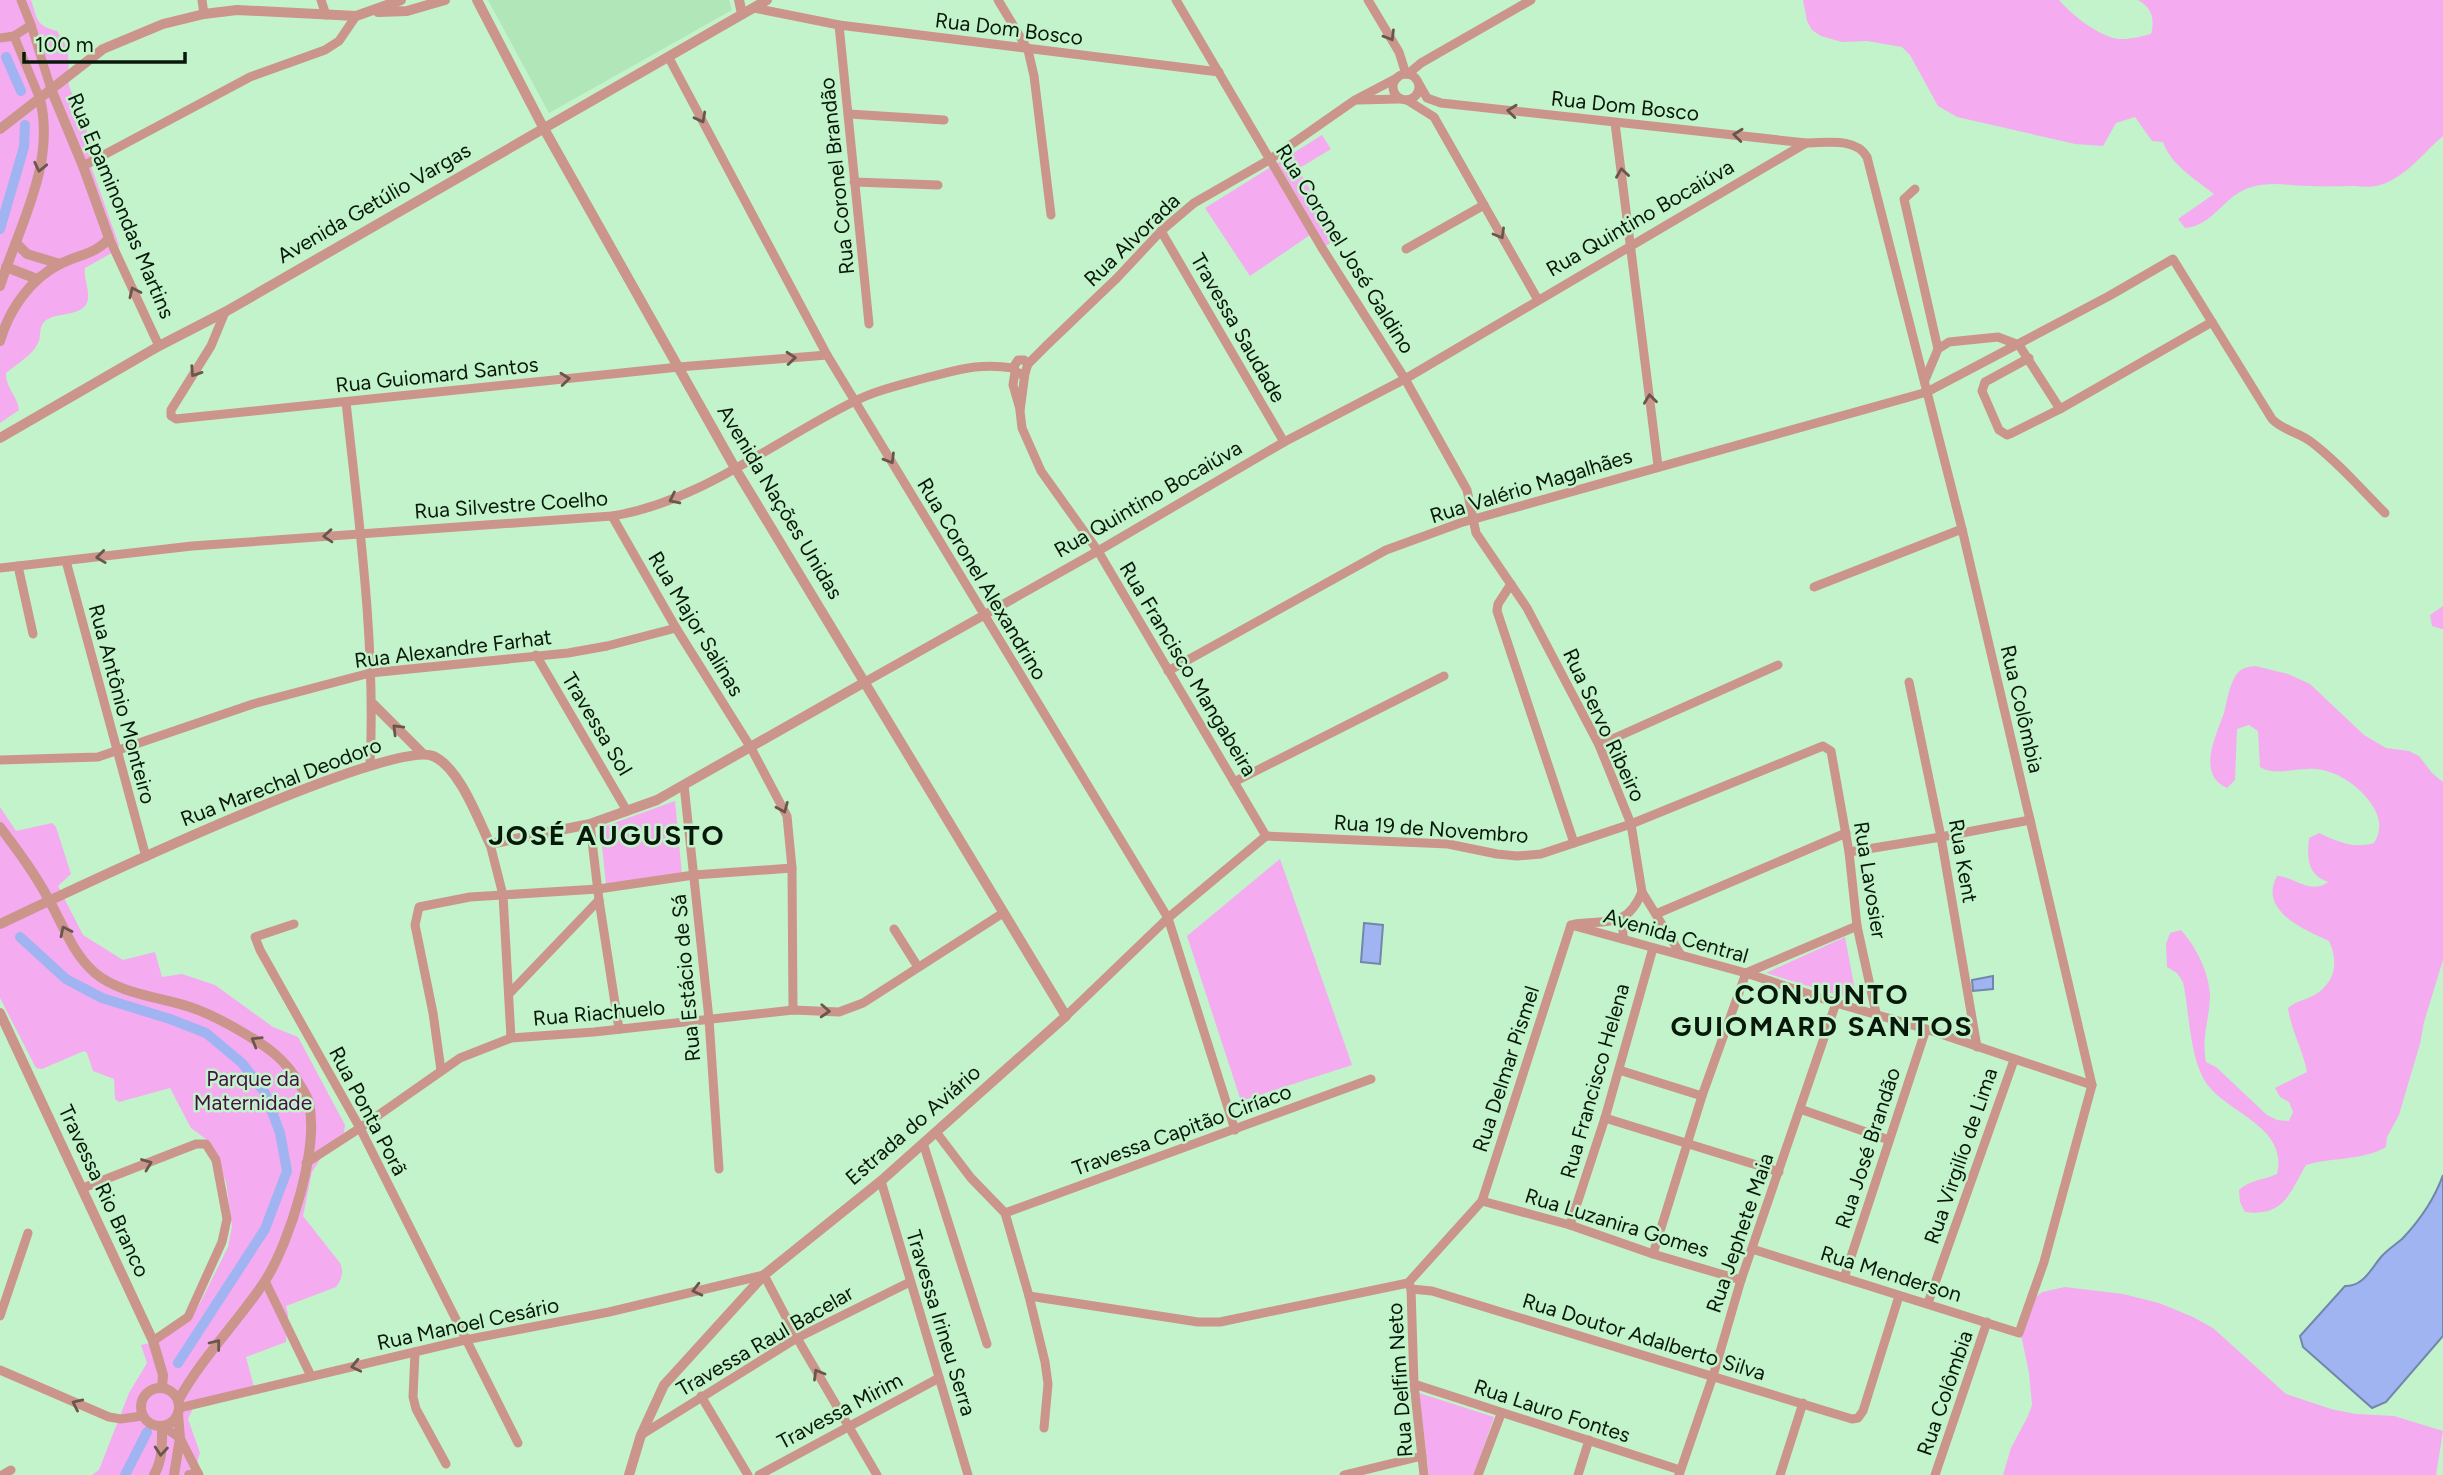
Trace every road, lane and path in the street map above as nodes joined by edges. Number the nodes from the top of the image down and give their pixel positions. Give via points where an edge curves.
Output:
1 (21, 0) edge
2 (202, 0) edge
3 (321, 0) edge
4 (401, 0) edge
5 (445, 0) edge
6 (477, 0) edge
7 (739, 0) edge
8 (767, 0) edge
9 (998, 0) edge
10 (1176, 0) edge
11 (1368, 0) edge
12 (1531, 0) edge
13 (754, 8) junction
14 (371, 11) junction
15 (204, 13) junction
16 (742, 14) junction
17 (326, 15) junction
18 (356, 16) junction
19 (31, 25) junction
20 (839, 25) junction
21 (14, 36) junction
22 (0, 37) edge
23 (1028, 50) junction
24 (669, 58) junction
25 (1219, 72) junction
26 (1409, 78) junction
27 (51, 89) junction
28 (40, 99) junction
29 (1404, 99) junction
30 (1355, 100) junction
31 (1436, 110) junction
32 (849, 114) junction
33 (944, 120) dead end
34 (1615, 123) junction
35 (543, 127) junction
36 (0, 129) edge
37 (1806, 143) junction
38 (1269, 160) junction
39 (83, 166) junction
40 (854, 182) junction
41 (938, 185) dead end
42 (1915, 189) dead end
43 (1483, 205) junction
44 (1051, 215) dead end
45 (1161, 231) junction
46 (109, 238) junction
47 (16, 243) junction
48 (1632, 246) junction
49 (1406, 249) dead end
50 (60, 264) junction
51 (6, 267) junction
52 (37, 279) junction
53 (0, 286) edge
54 (1538, 300) junction
55 (225, 312) junction
56 (2212, 321) junction
57 (869, 324) dead end
58 (0, 341) edge
59 (2019, 345) junction
60 (159, 346) junction
61 (1938, 349) junction
62 (827, 355) junction
63 (2029, 358) junction
64 (1020, 366) junction
65 (679, 368) junction
66 (1405, 379) junction
67 (1925, 380) junction
68 (1927, 393) junction
69 (855, 400) junction
70 (346, 402) junction
71 (2060, 409) junction
72 (0, 438) edge
73 (1284, 442) junction
74 (1658, 466) junction
75 (735, 468) junction
76 (2385, 513) dead end
77 (612, 516) junction
78 (1473, 520) junction
79 (1962, 528) junction
80 (360, 534) junction
81 (1098, 551) junction
82 (66, 561) junction
83 (18, 566) junction
84 (0, 568) edge
85 (1511, 584) junction
86 (1814, 587) dead end
87 (983, 615) junction
88 (676, 628) junction
89 (33, 634) dead end
90 (536, 655) junction
91 (1778, 665) dead end
92 (1168, 671) junction
93 (370, 673) junction
94 (1444, 676) dead end
95 (865, 682) junction
96 (1909, 682) dead end
97 (373, 704) junction
98 (1599, 746) junction
99 (751, 748) junction
100 (1831, 751) joint
101 (116, 752) junction
102 (422, 753) junction
103 (0, 760) edge
104 (370, 766) junction
105 (1234, 782) junction
106 (684, 785) junction
107 (627, 811) junction
108 (2030, 820) junction
109 (590, 824) junction
110 (1631, 824) junction
111 (0, 827) edge
112 (1846, 833) junction
113 (1266, 836) junction
114 (1941, 837) junction
115 (1574, 843) junction
116 (490, 844) junction
117 (1849, 852) junction
118 (146, 857) junction
119 (792, 868) junction
120 (694, 875) junction
121 (598, 889) junction
122 (1642, 892) junction
123 (503, 895) junction
124 (50, 900) junction
125 (599, 900) junction
126 (1003, 913) junction
127 (1656, 914) junction
128 (1168, 918) junction
129 (1623, 918) junction
130 (0, 924) edge
131 (294, 924) dead end
132 (1571, 925) junction
133 (1857, 926) junction
134 (894, 929) dead end
135 (1623, 939) junction
136 (1653, 948) junction
137 (1681, 955) junction
138 (918, 967) junction
139 (1745, 973) junction
140 (509, 994) junction
141 (1836, 1003) junction
142 (793, 1010) junction
143 (0, 1013) edge
144 (1876, 1013) junction
145 (1066, 1016) junction
146 (709, 1019) junction
147 (619, 1029) junction
148 (1926, 1029) junction
149 (4, 1032) edge
150 (510, 1038) junction
151 (1978, 1047) junction
152 (2014, 1060) junction
153 (441, 1070) junction
154 (1619, 1070) junction
155 (1371, 1079) dead end
156 (2092, 1084) junction
157 (1702, 1096) junction
158 (1800, 1110) junction
159 (1605, 1118) junction
160 (360, 1128) junction
161 (1235, 1130) junction
162 (936, 1132) junction
163 (1889, 1140) junction
164 (923, 1143) junction
165 (1687, 1145) junction
166 (306, 1163) junction
167 (719, 1168) dead end
168 (1779, 1172) junction
169 (881, 1181) junction
170 (83, 1188) junction
171 (1482, 1201) junction
172 (1005, 1213) junction
173 (1570, 1225) junction
174 (28, 1233) dead end
175 (1752, 1249) junction
176 (1653, 1254) junction
177 (764, 1275) junction
178 (1844, 1278) junction
179 (1741, 1280) junction
180 (265, 1281) junction
181 (910, 1282) junction
182 (1410, 1286) junction
183 (1029, 1296) junction
184 (1899, 1296) junction
185 (1928, 1303) junction
186 (0, 1317) edge
187 (1987, 1322) junction
188 (2019, 1333) joint
189 (797, 1338) junction
190 (465, 1340) junction
191 (153, 1341) junction
192 (987, 1344) dead end
193 (415, 1352) junction
194 (0, 1370) edge
195 (312, 1376) junction
196 (1713, 1376) junction
197 (939, 1378) junction
198 (1414, 1384) junction
199 (162, 1387) junction
200 (701, 1396) junction
201 (1803, 1403) junction
202 (178, 1408) junction
203 (1501, 1414) junction
204 (142, 1416) junction
205 (162, 1426) junction
206 (847, 1426) junction
207 (1044, 1428) dead end
208 (641, 1436) junction
209 (180, 1438) junction
210 (1589, 1440) junction
211 (518, 1443) dead end
212 (1422, 1456) junction
213 (446, 1464) dead end
214 (11, 1470) dead end
215 (1679, 1473) edge
216 (2, 1475) edge
217 (153, 1475) edge
218 (174, 1475) edge
219 (195, 1475) edge
220 (629, 1475) edge
221 (748, 1475) edge
222 (759, 1475) edge
223 (877, 1475) edge
224 (968, 1475) edge
225 (1344, 1475) edge
226 (1424, 1475) edge
227 (1478, 1475) edge
228 (1578, 1475) edge
229 (1780, 1475) edge
230 (1935, 1475) edge

1 - 19 street, Rua Epaminondas Martins
2 - 15 street
3 - 17 street
4 - 14 street
5 - 14 street via 407,11
6 - 35 street, Avenida Nações Unidas
7 - 16 street
8 - 13 street, Avenida Getúlio Vargas
9 - 23 street
10 - 25 street, Rua Coronel José Galdino
11 -> 26 street
12 - 26 street via 1420,63
13 - 16 street, Avenida Getúlio Vargas
13 - 20 street, Rua Dom Bosco
14 - 18 street
15 - 17 street via 237,10
15 - 27 street via 103,49
16 - 24 street, Avenida Getúlio Vargas
17 - 18 street
18 - 39 street via 339,41 325,50 250,77
19 - 21 street
19 - 27 street, Rua Epaminondas Martins
20 - 23 street, Rua Dom Bosco
20 - 32 street, Rua Coronel Brandão
21 - 22 street
21 - 28 street
23 - 25 street, Rua Dom Bosco
23 - 44 street
24 - 35 street, Avenida Getúlio Vargas
24 -> 62 street, Rua Coronel Alexandrino
25 - 38 street, Rua Coronel José Galdino
26 - 29 street via 1417,94
26 - 29 street via 1394,83 1394,91
26 - 30 street, Rua Alvorada
26 - 31 street
27 - 28 street
27 - 39 street, Rua Epaminondas Martins
28 - 36 street
28 -> 47 street via 45,117 40,169
29 - 30 street
29 - 31 street
30 - 38 street, Rua Alvorada
34 -> 31 street, Rua Dom Bosco
31 - 43 street
32 - 33 street
32 - 40 street, Rua Coronel Brandão
37 -> 34 street, Rua Dom Bosco
48 -> 34 street
35 - 55 street, Avenida Getúlio Vargas
35 - 65 street, Avenida Nações Unidas
37 - 48 street, Rua Quintino Bocaiúva
37 - 67 street, Rua Colômbia via 1854,144 1867,157
38 - 45 street, Rua Alvorada via 1194,203
38 - 66 street, Rua Coronel José Galdino
39 - 46 street, Rua Epaminondas Martins
40 - 41 street
40 - 57 street, Rua Coronel Brandão
42 - 61 street via 1904,199
43 - 49 street
43 -> 54 street
45 - 64 street, Rua Alvorada via 1108,287
45 - 73 street, Travessa Saudade
46 - 50 street via 97,249
60 -> 46 street, Rua Epaminondas Martins
47 - 50 street via 27,254
47 - 51 street
48 - 54 street, Rua Quintino Bocaiúva
74 -> 48 street
50 - 52 street
51 - 52 street
51 - 53 street
52 - 58 street via 19,301
54 - 66 street, Rua Quintino Bocaiúva
55 - 60 street, Avenida Getúlio Vargas
55 -> 70 street, Rua Guiomard Santos via 211,346 171,410 173,418
56 - 59 street, Rua Valério Magalhães via 2174,259
56 - 71 street
56 - 76 street via 2272,419 2320,449
59 - 61 street via 1998,338 1962,339
59 - 63 street
59 - 68 street, Rua Valério Magalhães
60 - 72 street, Avenida Getúlio Vargas
61 - 67 street
65 -> 62 street, Rua Guiomard Santos
62 - 69 street, Rua Coronel Alexandrino
63 - 71 street
63 - 71 street via 1983,386 1999,430 2007,435
64 - 69 street, Rua Silvestre Coelho via 979,365
64 - 81 street, Rua Francisco Mangabeira via 1022,428 1041,471
70 -> 65 street, Rua Guiomard Santos
65 - 75 street, Avenida Nações Unidas
66 - 73 street, Rua Quintino Bocaiúva
66 - 78 street, Rua Coronel José Galdino via 1467,490
67 - 68 street, Rua Colômbia
68 - 74 street, Rua Valério Magalhães
68 - 79 street, Rua Colômbia
69 - 75 street, Rua Silvestre Coelho
69 -> 87 street, Rua Coronel Alexandrino
70 - 80 street
73 - 81 street, Rua Quintino Bocaiúva
74 - 78 street, Rua Valério Magalhães
75 -> 77 street, Rua Silvestre Coelho via 665,503
75 - 95 street, Avenida Nações Unidas
77 - 80 street, Rua Silvestre Coelho
77 - 88 street, Rua Major Salinas
78 - 85 street, Rua Servo Ribeiro via 1476,533
78 - 92 street, Rua Valério Magalhães via 1386,550
79 - 86 street
79 - 108 street, Rua Colômbia
80 -> 82 street, Rua Silvestre Coelho
80 - 93 street
81 - 87 street, Rua Quintino Bocaiúva
81 - 92 street, Rua Francisco Mangabeira
82 - 83 street, Rua Silvestre Coelho
82 - 101 street, Rua Antônio Monteiro
83 - 84 street, Rua Silvestre Coelho
83 - 89 street
85 - 98 street, Rua Servo Ribeiro
85 - 115 street via 1497,611
87 - 95 street, Rua Quintino Bocaiúva
87 - 128 street, Rua Coronel Alexandrino
88 - 90 street, Rua Alexandre Farhat via 607,646
88 - 99 street, Rua Major Salinas
90 - 93 street, Rua Alexandre Farhat
90 - 107 street, Travessa Sol
91 - 98 street
92 - 105 street, Rua Francisco Mangabeira
93 - 97 street
93 - 101 street, Rua Alexandre Farhat via 253,704
94 - 105 street
95 - 99 street, Rua Quintino Bocaiúva
95 - 126 street, Avenida Nações Unidas
96 - 114 street, Rua Kent
102 -> 97 street
97 - 104 street
98 - 110 street, Rua Servo Ribeiro
99 - 106 street, Rua Quintino Bocaiúva
99 -> 119 street, Rua Major Salinas via 788,816
100 - 110 street, Rua 19 de Novembro via 1818,747
100 - 112 street, Rua Lavosier
101 - 103 street, Rua Alexandre Farhat via 61,760
101 - 118 street, Rua Antônio Monteiro
102 - 104 street, Rua Marechal Deodoro
102 - 116 street via 441,761 453,773
104 - 118 street, Rua Marechal Deodoro via 226,820
105 - 113 street, Rua Francisco Mangabeira
106 - 107 street, Rua Quintino Bocaiúva
106 - 120 street, Rua Estácio de Sá
107 - 109 street, Rua Quintino Bocaiúva
108 - 114 street
108 - 156 street, Rua Colômbia
109 - 116 street, Rua Quintino Bocaiúva
109 - 121 street
110 - 115 street, Rua 19 de Novembro
110 - 122 street, Rua Servo Ribeiro
111 - 124 street
112 - 117 street, Rua Lavosier
112 - 127 street
113 - 115 street, Rua 19 de Novembro via 1448,844 1517,856
113 - 128 street, Estrada do Aviário
114 - 117 street
114 - 151 street, Rua Kent
116 - 123 street
117 - 133 street, Rua Lavosier
118 - 124 street, Rua Marechal Deodoro
119 - 120 street
119 - 142 street, Rua Major Salinas
120 - 121 street
120 - 146 street, Rua Estácio de Sá
121 - 123 street
121 - 125 street
122 - 127 street, Rua Servo Ribeiro
122 - 129 street via 1634,909
123 - 140 street
123 - 153 street via 419,906 415,925
124 - 130 street, Rua Marechal Deodoro
166 -> 124 street via 309,1102 285,1061 224,1021 113,984 95,973 73,948
125 - 140 street
125 - 147 street
126 - 138 street, Rua Riachuelo
126 - 145 street, Avenida Nações Unidas
127 - 137 street, Rua Servo Ribeiro
128 - 145 street, Estrada do Aviário
128 - 161 street, Rua Coronel Alexandrino
129 - 132 street
129 - 135 street
131 - 160 street, Rua Ponta Porã via 255,937
132 - 135 street, Avenida Central
132 - 171 street, Rua Delmar Pismel
133 - 139 street
133 - 144 street, Rua Lavosier
134 - 138 street
135 - 136 street, Avenida Central
136 - 137 street, Avenida Central
136 - 154 street, Rua Francisco Helena
137 - 139 street, Avenida Central
142 -> 138 street, Rua Riachuelo via 839,1012 851,1008
139 - 141 street, Avenida Central
139 - 157 street
140 - 150 street
141 - 144 street, Avenida Central
141 - 158 street, Rua Jephete Maia
142 - 146 street, Rua Riachuelo
143 - 149 street, Travessa Rio Branco
144 - 148 street, Avenida Central
145 - 162 street, Estrada do Aviário
146 - 147 street, Rua Riachuelo
146 - 167 street, Rua Estácio de Sá
147 - 150 street, Rua Riachuelo
148 - 151 street, Avenida Central
148 - 163 street, Rua José Brandão
149 - 170 street, Travessa Rio Branco
150 - 153 street, Rua Riachuelo
151 - 152 street, Avenida Central
152 - 156 street, Avenida Central
152 - 185 street, Rua Virgilío de Lima
153 - 160 street, Rua Riachuelo
154 - 157 street
154 - 159 street, Rua Francisco Helena
155 - 161 street, Travessa Capitão Ciríaco
156 - 188 street, Rua Colômbia via 2044,1262
157 - 165 street
158 - 163 street
158 - 168 street, Rua Jephete Maia
159 - 165 street
159 - 173 street, Rua Francisco Helena
160 - 166 street, Rua Riachuelo
160 - 190 street, Rua Ponta Porã
161 - 172 street, Travessa Capitão Ciríaco
162 - 164 street, Estrada do Aviário
162 - 172 street
163 - 178 street, Rua José Brandão
164 - 169 street, Estrada do Aviário
164 - 192 street
165 - 168 street
165 - 176 street
166 - 180 street via 295,1218
168 - 175 street, Rua Jephete Maia
169 - 177 street, Estrada do Aviário
169 - 181 street, Travessa Irineu Serra
170 - 191 street, Travessa Rio Branco
170 -> 191 street via 196,1144 206,1144 216,1160 227,1219 222,1242 188,1317
171 - 173 street, Rua Luzanira Gomes
171 - 182 street, Rua Delmar Pismel
172 - 183 street
173 - 176 street, Rua Luzanira Gomes
174 - 186 street
175 - 178 street, Rua Menderson
175 - 179 street, Rua Jephete Maia
176 - 179 street, Rua Luzanira Gomes
177 - 189 street
177 -> 190 street, Rua Manoel Cesário
177 - 208 street, Estrada do Aviário via 664,1385
178 - 184 street, Rua Menderson
179 - 196 street, Rua Jephete Maia
180 - 195 street
202 -> 180 street via 211,1350
181 - 189 street, Travessa Raul Bacelar
181 - 197 street, Travessa Irineu Serra
182 - 183 street via 1220,1322
182 - 196 street, Rua Doutor Adalberto Silva
182 - 198 street, Rua Delfim Neto
183 - 207 street via 1048,1384
184 - 185 street, Rua Menderson
184 - 201 street, Rua Doutor Adalberto Silva via 1858,1418
185 - 187 street, Rua Menderson
187 - 188 street, Rua Menderson
187 - 230 street, Rua Colômbia
189 - 200 street, Travessa Raul Bacelar
206 -> 189 street
190 - 193 street, Rua Manoel Cesário
190 - 211 street, Rua Ponta Porã
191 - 199 street, Travessa Rio Branco
193 -> 195 street, Rua Manoel Cesário
193 - 213 street via 416,1409
204 -> 194 street via 108,1418
195 - 202 street, Rua Manoel Cesário
196 - 201 street, Rua Doutor Adalberto Silva
196 - 215 street, Rua Jephete Maia
197 - 206 street, Travessa Mirim
197 - 224 street, Travessa Irineu Serra
198 - 203 street, Rua Lauro Fontes
198 - 212 street, Rua Delfim Neto
199 - 202 street via 172,1392
199 - 204 street via 144,1396
200 - 208 street, Travessa Raul Bacelar
200 - 221 street
201 - 229 street
202 - 205 street via 172,1422
202 - 209 street
203 - 210 street, Rua Lauro Fontes
203 - 227 street
204 - 205 street
205 - 209 street
205 -> 217 street via 162,1455
206 - 222 street, Travessa Mirim
206 - 223 street
208 - 220 street, Estrada do Aviário
209 - 218 street
209 - 219 street
210 - 215 street, Rua Lauro Fontes
210 - 228 street
212 - 225 street
212 - 226 street, Rua Delfim Neto
214 - 216 street

